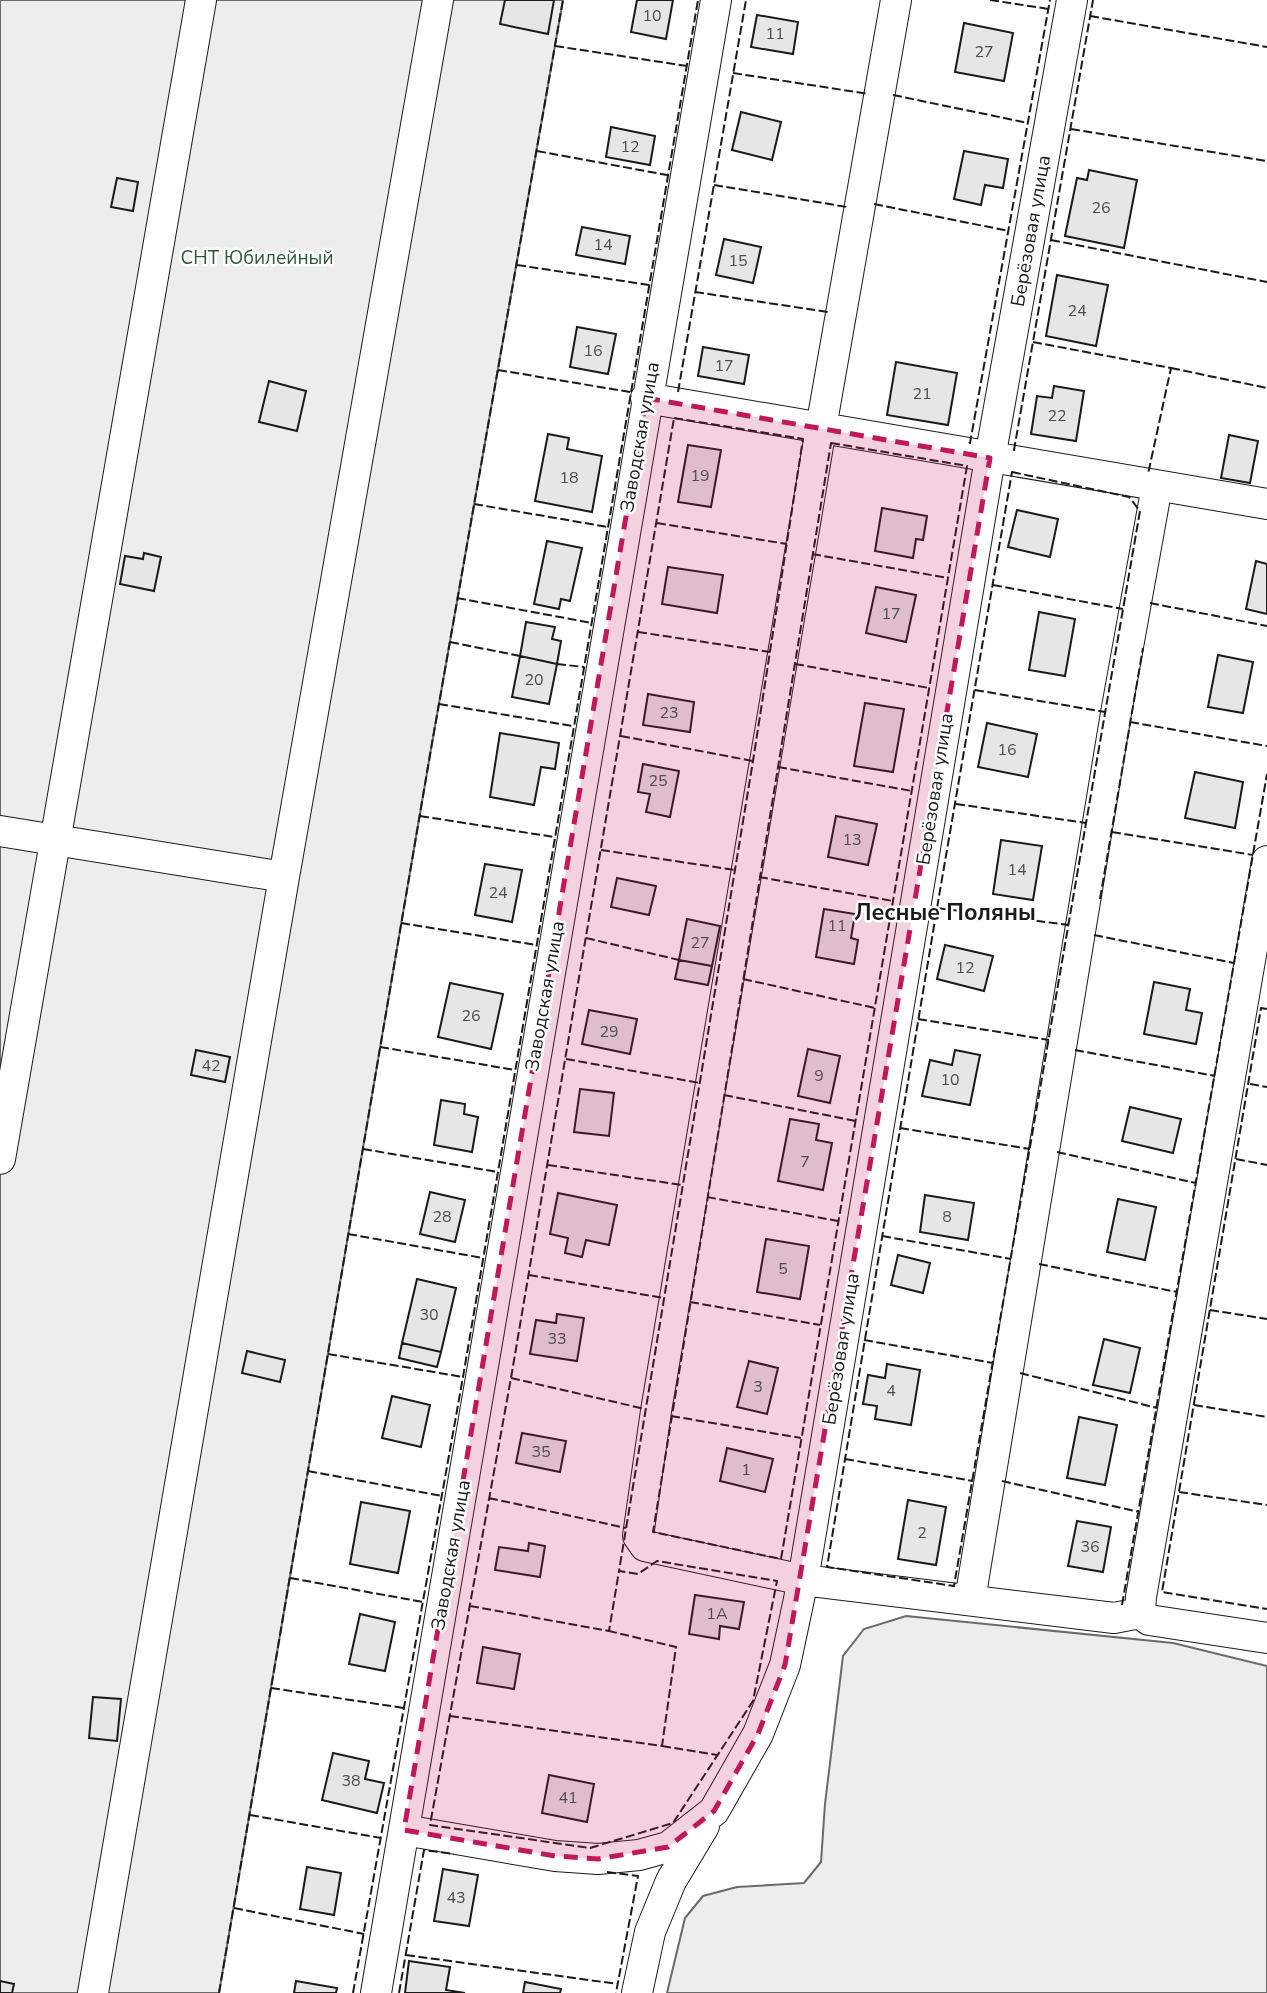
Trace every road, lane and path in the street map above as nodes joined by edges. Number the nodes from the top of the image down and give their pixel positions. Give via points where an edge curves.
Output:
1 (201, 0) edge
2 (438, 0) edge
3 (716, 0) edge
4 (897, 0) edge
5 (1072, 0) edge
6 (646, 398) junction
7 (821, 428) junction
8 (990, 458) junction
9 (1157, 486) junction
10 (1267, 504) edge
11 (0, 831) edge
12 (55, 841) junction
13 (1267, 861) edge
14 (284, 877) junction
15 (0, 1159) edge
16 (803, 1580) junction
17 (970, 1600) junction
18 (1140, 1613) junction
19 (1267, 1637) edge
20 (714, 1811) junction
21 (404, 1830) junction
22 (93, 1993) edge
23 (376, 1993) edge
24 (637, 1993) edge

1 - 12 street
2 - 14 street
3 - 6 street, Заводская улица
4 - 7 street
5 - 8 street, Берёзовая улица
6 - 7 street
6 - 21 street, Заводская улица
7 - 8 street
7 - 16 street via 638,1536 645,1546
8 - 9 street
8 - 16 street, Берёзовая улица
9 - 10 street
9 - 17 street
11 - 12 street
12 - 14 street
12 - 15 street
13 - 18 street
14 - 22 street
16 - 17 street
16 - 20 street, Берёзовая улица via 781,1677 758,1734
17 - 18 street via 1114,1618
18 - 19 street via 1149,1620
20 - 21 street via 668,1847 598,1859
20 - 24 street, Берёзовая улица via 671,1881 650,1932
21 - 23 street, Заводская улица

